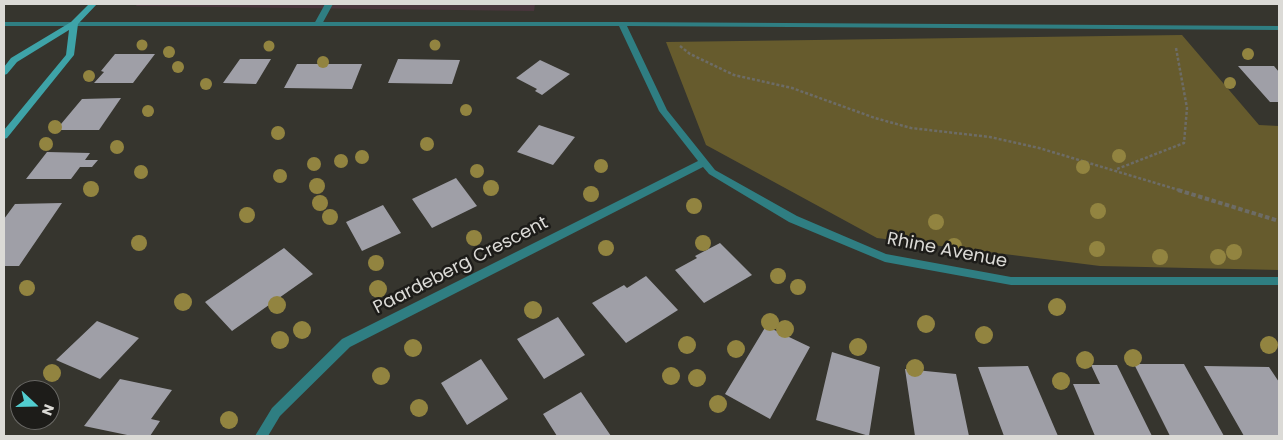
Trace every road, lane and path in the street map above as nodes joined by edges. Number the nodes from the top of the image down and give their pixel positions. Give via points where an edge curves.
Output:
1 (93, 4) edge
2 (329, 4) edge
3 (4, 24) edge
4 (74, 24) junction
5 (318, 24) junction
6 (622, 24) junction
7 (1279, 28) edge
8 (1172, 43) dead end
9 (677, 44) dead end
10 (4, 72) edge
11 (4, 136) edge
12 (705, 162) junction
13 (1116, 170) junction
14 (1279, 221) edge
15 (1279, 281) edge
16 (261, 436) edge

1 - 4 main road
2 - 5 street
3 - 4 street
4 - 5 street
4 - 10 main road via 14,60
4 - 11 main road via 70,55
5 - 6 street
6 - 7 street
6 - 12 street, Rhine Avenue via 663,111
8 - 13 path via 1177,51 1188,108 1184,143
9 - 13 path via 690,54 734,75 792,88 875,118 911,128 990,137
12 - 15 street, Rhine Avenue via 712,172 793,218 885,258 1011,281
12 - 16 street, Paardeberg Crescent via 346,343 276,412
13 - 14 path

